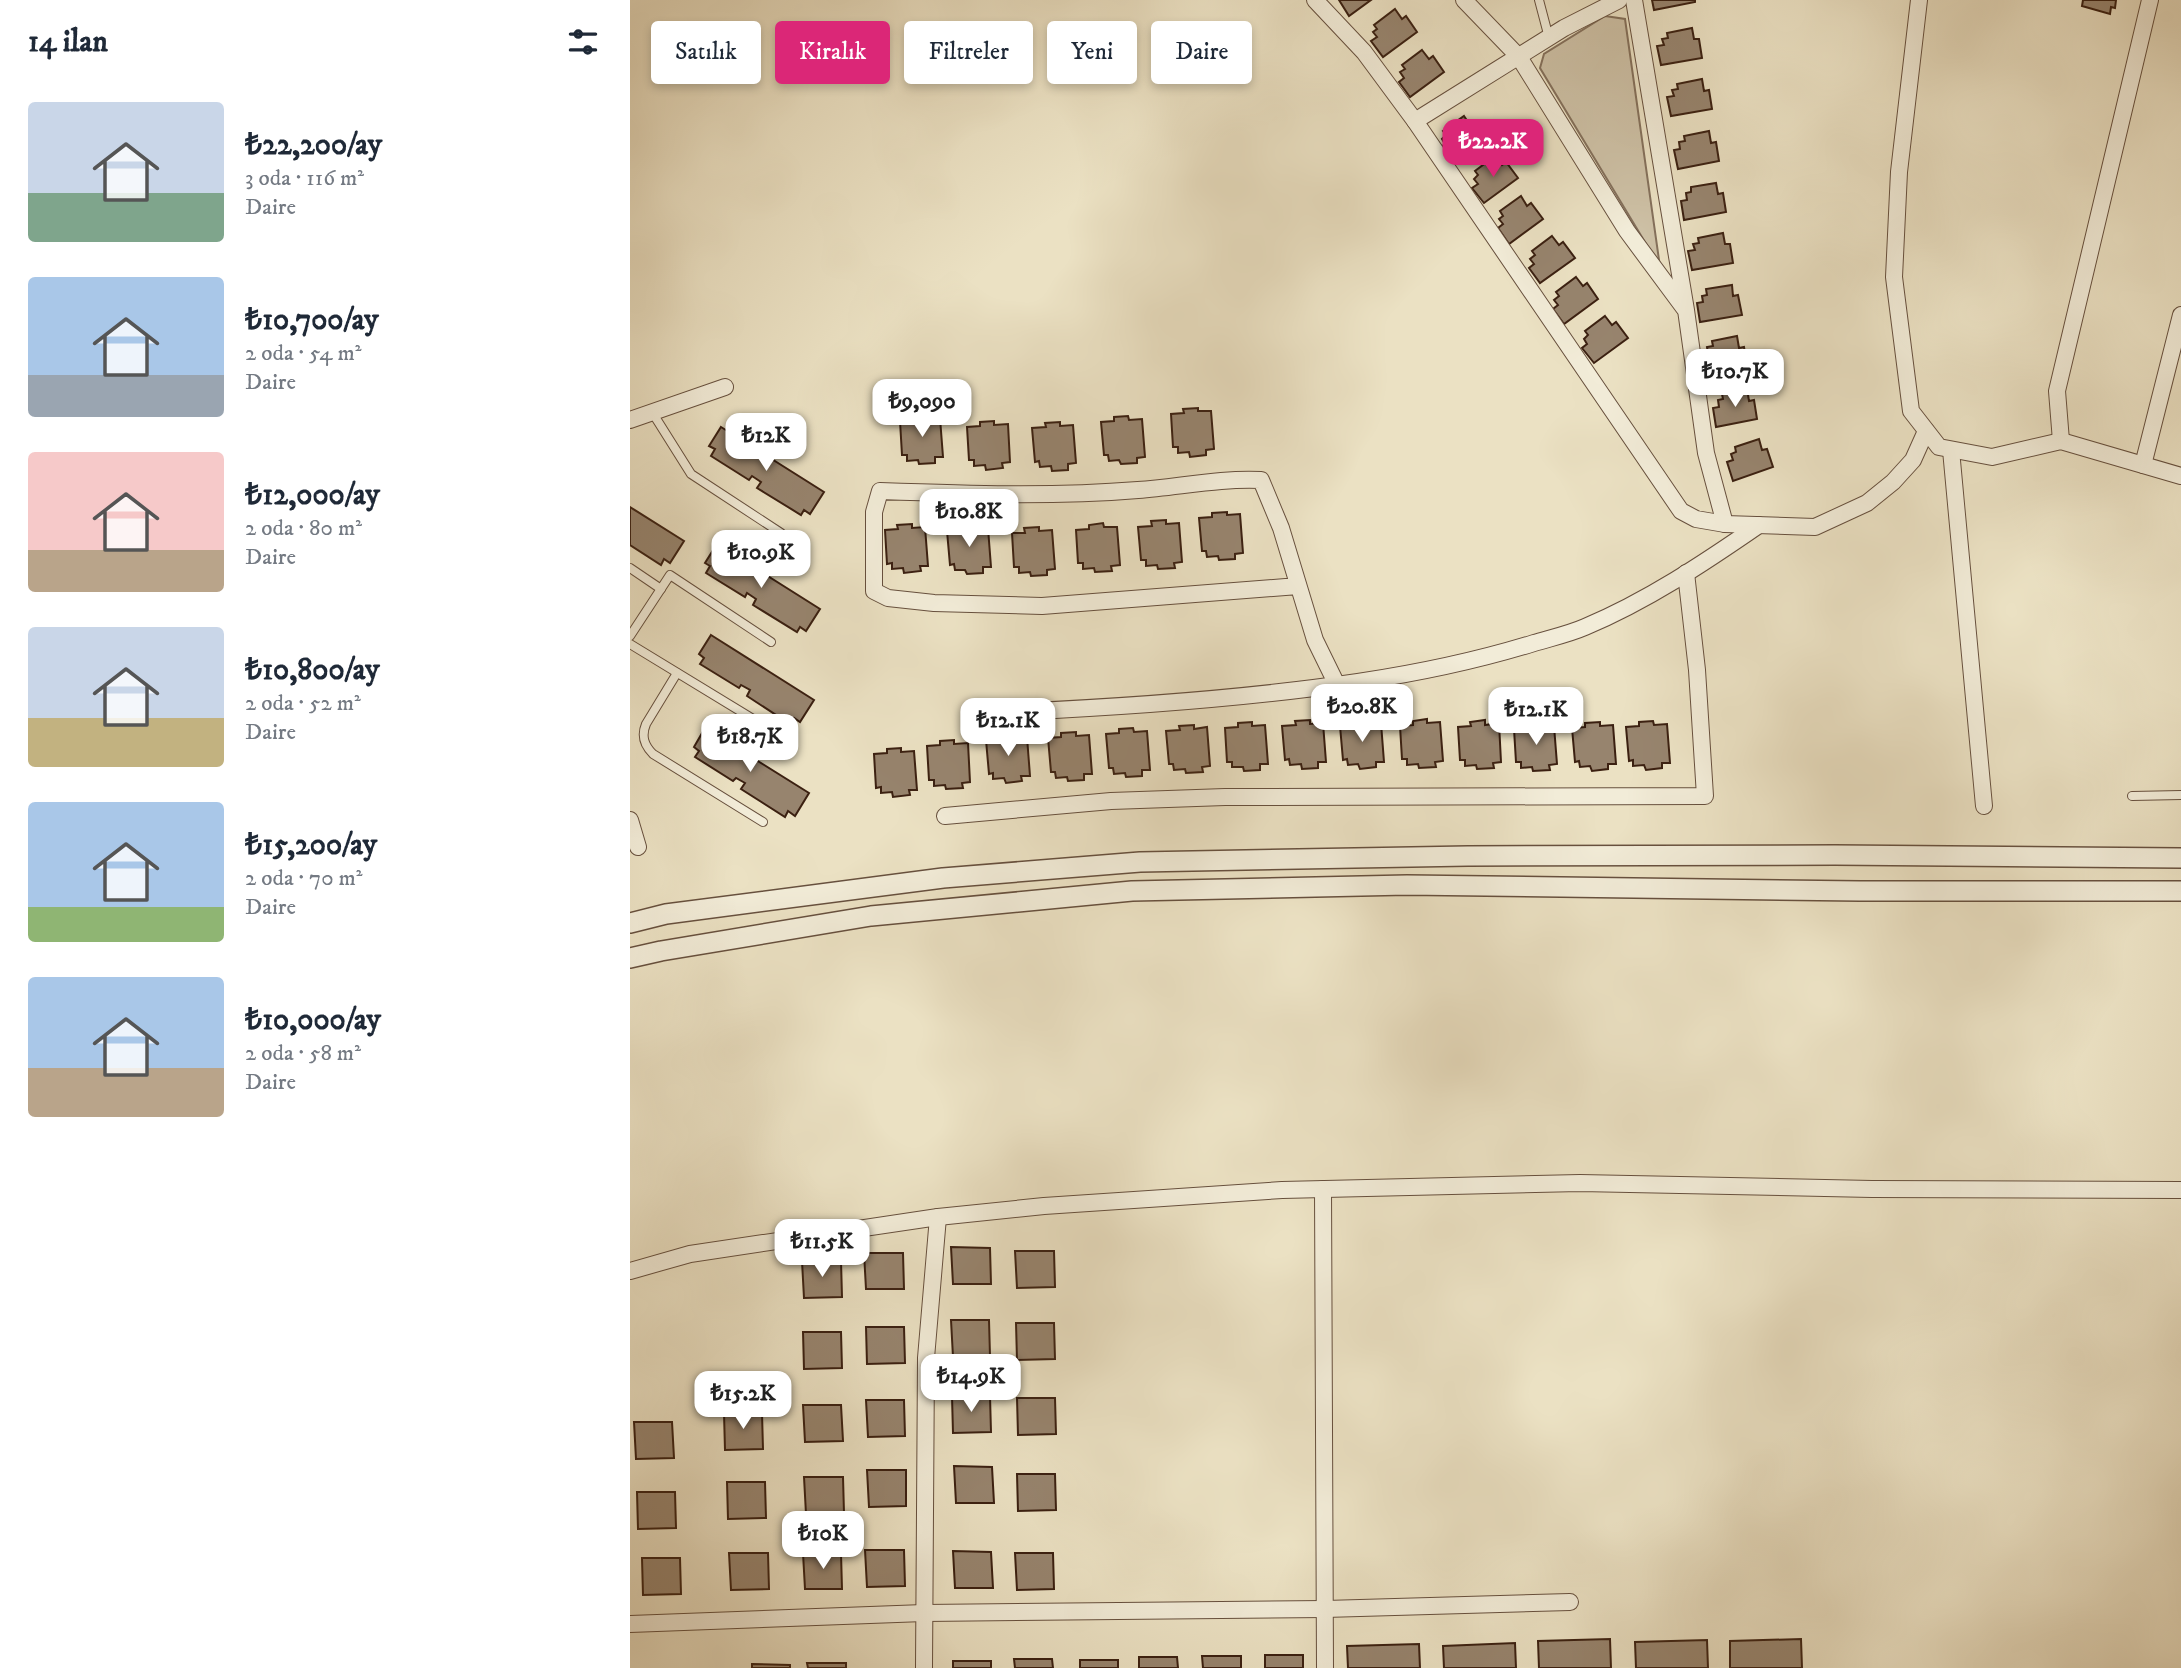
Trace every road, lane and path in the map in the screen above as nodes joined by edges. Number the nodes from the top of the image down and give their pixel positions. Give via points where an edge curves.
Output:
1 (1315, 0) edge
2 (1464, 0) edge
3 (1539, 0) edge
4 (1619, 0) edge
5 (1634, 0) edge
6 (1919, 0) edge
7 (2150, 0) edge
8 (1549, 38) junction
9 (1519, 57) junction
10 (1415, 121) junction
11 (1686, 310) junction
12 (2181, 315) edge
13 (725, 387) dead end
14 (652, 412) junction
15 (630, 420) edge
16 (1926, 431) junction
17 (2061, 441) junction
18 (1951, 450) junction
19 (2143, 465) junction
20 (2181, 476) edge
21 (1725, 524) junction
22 (1759, 525) junction
23 (781, 533) dead end
24 (630, 568) edge
25 (1686, 573) junction
26 (1298, 586) junction
27 (661, 589) junction
28 (630, 636) edge
29 (771, 642) dead end
30 (630, 644) edge
31 (677, 673) junction
32 (1337, 685) junction
33 (988, 713) dead end
34 (768, 728) dead end
35 (2181, 795) edge
36 (2132, 796) dead end
37 (1984, 806) dead end
38 (945, 816) dead end
39 (630, 820) edge
40 (763, 822) dead end
41 (638, 847) dead end
42 (2181, 859) edge
43 (2181, 891) edge
44 (630, 923) edge
45 (630, 958) edge
46 (1323, 1189) junction
47 (2181, 1190) edge
48 (938, 1217) junction
49 (630, 1271) edge
50 (1570, 1602) dead end
51 (1325, 1609) junction
52 (924, 1613) junction
53 (630, 1623) edge
54 (924, 1668) edge
55 (1325, 1668) edge

1 - 10 street via 1364,52
2 - 9 street
3 - 8 lane
4 - 8 street
5 - 11 street
6 - 16 street via 1899,172 1894,277 1911,411
7 - 17 street via 2057,391
8 - 9 street
9 - 10 street
9 - 11 street via 1627,231
10 - 21 street via 1682,511 1696,519
11 - 21 street via 1706,453
12 - 19 street
13 - 14 street
14 - 15 street
14 - 23 lane via 691,474
16 - 18 street via 1939,447
16 - 22 street via 1913,460 1867,503 1815,527
17 - 18 street via 1992,457
17 - 19 street
18 - 37 street
19 - 20 street
21 - 22 street
22 - 25 street
24 - 27 lane
25 - 32 street via 1584,627 1480,659
25 - 38 street via 1705,796 1225,797 1111,801
26 - 26 street via 1261,480 1029,495 880,491 874,512 874,591 888,598 1042,606
26 - 32 street via 1315,640
27 - 28 lane
27 - 29 lane via 670,575
30 - 31 lane
31 - 34 lane
31 - 40 lane via 643,730 645,744 653,754
32 - 33 street via 1146,706
35 - 36 lane
39 - 41 street
42 - 44 street via 1468,856 1140,862 943,878 666,914
43 - 45 street via 1407,885 1132,891 871,916
46 - 47 street via 1580,1183
46 - 48 street
46 - 51 street
48 - 49 street via 690,1254
48 - 52 street via 926,1358
50 - 51 street
51 - 52 street
51 - 55 street
52 - 53 street
52 - 54 street

